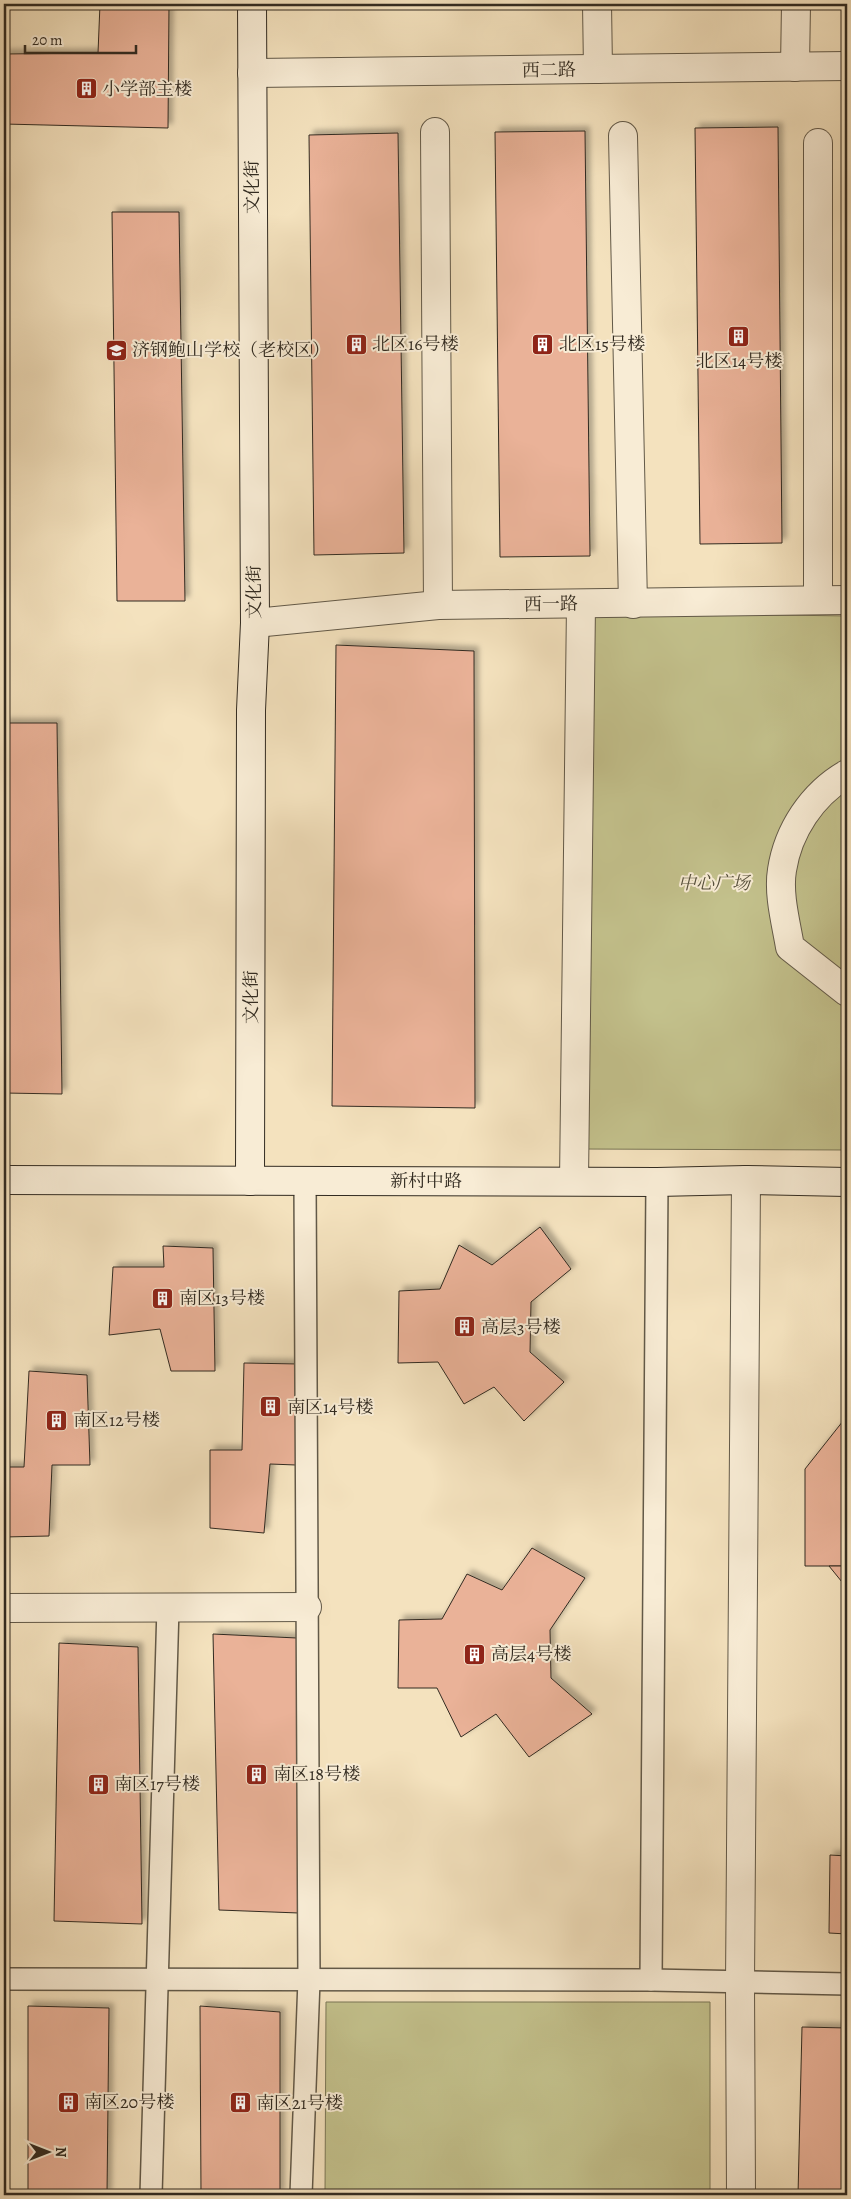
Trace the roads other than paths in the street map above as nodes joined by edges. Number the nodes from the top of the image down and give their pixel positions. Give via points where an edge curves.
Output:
1 (252, 4) edge
2 (597, 4) edge
3 (796, 4) edge
4 (847, 66) edge
5 (795, 67) junction
6 (598, 69) junction
7 (252, 73) junction
8 (435, 132) dead end
9 (623, 136) dead end
10 (818, 144) dead end
11 (818, 599) junction
12 (847, 600) edge
13 (580, 604) junction
14 (633, 604) junction
15 (438, 605) junction
16 (255, 623) junction
17 (847, 774) edge
18 (847, 992) edge
19 (4, 1180) edge
20 (746, 1180) junction
21 (250, 1181) junction
22 (305, 1181) junction
23 (574, 1181) junction
24 (657, 1182) junction
25 (847, 1182) edge
26 (168, 1607) junction
27 (307, 1607) junction
28 (4, 1608) edge
29 (4, 1979) edge
30 (158, 1979) junction
31 (308, 1980) junction
32 (651, 1980) junction
33 (740, 1983) junction
34 (847, 1984) edge
35 (150, 2195) edge
36 (301, 2195) edge
37 (741, 2195) edge

1 - 7 street, 文化街
2 - 6 street
3 - 5 street
4 - 5 street, 西二路
5 - 6 street, 西二路
6 - 7 street, 西二路
7 - 16 street, 文化街
8 - 15 street
9 - 14 street
10 - 11 street
11 - 12 street, 西一路
11 - 14 street, 西一路
13 - 14 street, 西一路
13 - 15 street, 西一路
13 - 23 street
15 - 16 street, 西一路
16 - 21 street, 文化街 via 251,710
17 - 18 street via 817,797 794,829 782,871 783,910 790,947
19 - 21 street, 新村中路
20 - 24 street, 新村中路
20 - 25 street, 新村中路
20 - 33 street
21 - 22 street, 新村中路
22 - 23 street, 新村中路
22 - 27 lane
23 - 24 street, 新村中路
24 - 32 lane
26 - 27 street
26 - 28 street
26 - 30 lane
27 - 31 lane
29 - 30 lane
30 - 31 lane
30 - 35 lane
31 - 32 lane
31 - 36 lane
32 - 33 lane
33 - 34 lane
33 - 37 street

